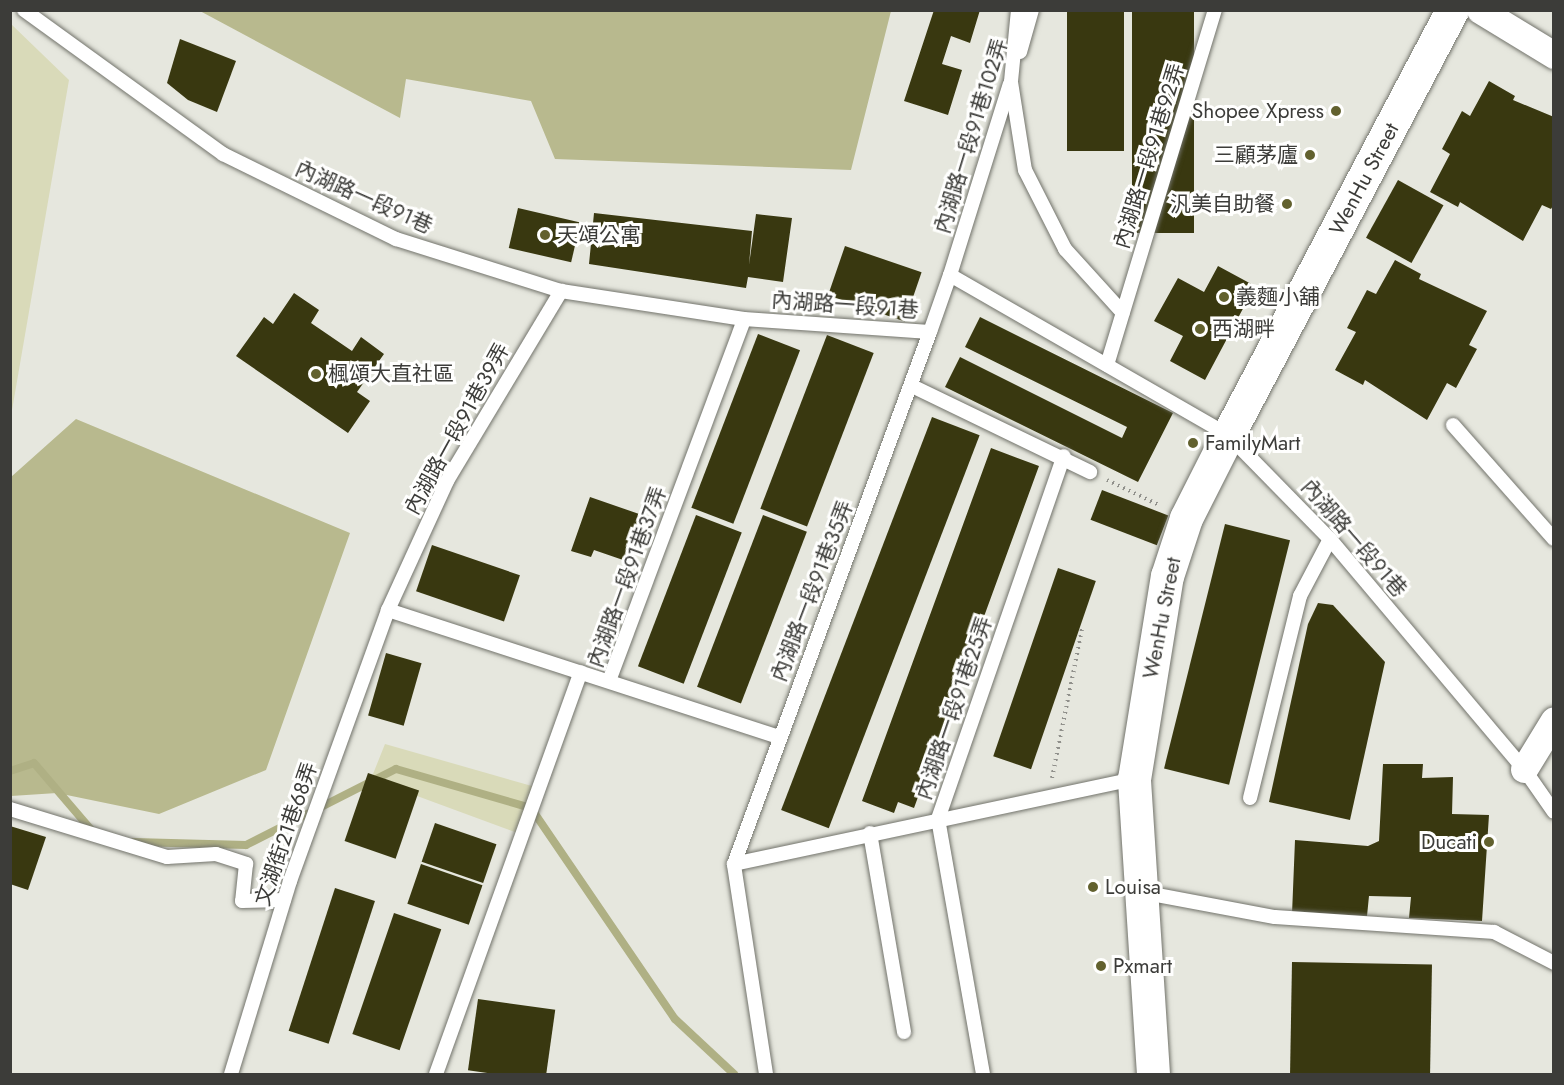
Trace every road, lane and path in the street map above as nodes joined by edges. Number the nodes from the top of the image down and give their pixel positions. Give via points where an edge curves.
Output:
1 (24, 10) edge
2 (1018, 10) edge
3 (1032, 10) edge
4 (1215, 10) edge
5 (1452, 10) edge
6 (1480, 10) edge
7 (1554, 55) edge
8 (1011, 82) junction
9 (950, 275) junction
10 (561, 291) junction
11 (1123, 313) junction
12 (744, 319) junction
13 (930, 332) junction
14 (1107, 365) junction
15 (912, 386) junction
16 (1453, 425) dead end
17 (1228, 435) junction
18 (1064, 456) junction
19 (1090, 472) joint
20 (1186, 518) junction
21 (1330, 539) junction
22 (1554, 539) edge
23 (388, 610) junction
24 (1082, 629) dead end
25 (581, 672) junction
26 (609, 681) junction
27 (1554, 720) edge
28 (780, 737) junction
29 (1524, 769) junction
30 (1134, 779) junction
31 (1048, 796) junction
32 (1250, 798) dead end
33 (10, 809) edge
34 (1554, 812) edge
35 (938, 819) junction
36 (870, 833) junction
37 (734, 864) junction
38 (1141, 892) junction
39 (284, 900) junction
40 (1554, 963) edge
41 (904, 1032) dead end
42 (231, 1074) edge
43 (436, 1074) edge
44 (766, 1074) edge
45 (983, 1074) edge
46 (1153, 1074) edge

1 - 10 lane, 內湖路一段91巷 via 223,154 396,239
2 - 8 lane
3 - 8 lane, 內湖路一段91巷102弄
4 - 11 lane, 內湖路一段91巷92弄
5 - 17 street, WenHu Street
6 - 7 street
8 - 9 lane, 內湖路一段91巷102弄
8 - 11 lane via 1025,170 1065,249
9 - 13 lane, 內湖路一段91巷
9 - 14 lane, 內湖路一段91巷
10 - 12 lane, 內湖路一段91巷
10 - 23 lane, 內湖路一段91巷39弄 via 447,481
11 - 14 lane, 內湖路一段91巷92弄
12 - 13 lane, 內湖路一段91巷
12 - 26 lane, 內湖路一段91巷37弄
13 - 15 lane, 內湖路一段91巷35弄
14 - 17 lane, 內湖路一段91巷
15 - 18 lane
15 - 28 lane, 內湖路一段91巷35弄
16 - 22 lane
17 - 20 street, WenHu Street
17 - 21 lane, 內湖路一段91巷
18 - 19 lane
18 - 35 lane, 內湖路一段91巷25弄
19 - 20 path
20 - 30 street, WenHu Street via 1167,576
21 - 29 lane, 內湖路一段91巷
21 - 32 lane via 1300,596
23 - 25 lane
23 - 39 lane, 文湖街21巷68弄
24 - 31 path
25 - 26 lane
25 - 43 lane
26 - 28 lane, 內湖路一段91巷37弄
27 - 29 street
28 - 37 lane, 內湖路一段91巷35弄
29 - 34 lane, 內湖路一段91巷
30 - 31 lane, 內湖路一段91巷25弄
30 - 38 street, WenHu Street
31 - 35 lane, 內湖路一段91巷25弄
33 - 39 lane via 167,857 216,854 246,864 242,902
35 - 36 lane
35 - 45 lane
36 - 37 lane
36 - 41 lane
37 - 44 lane, 內湖路一段91巷35弄
38 - 40 lane via 1275,917 1494,932
38 - 46 street, WenHu Street
39 - 42 lane, 文湖街21巷68弄

